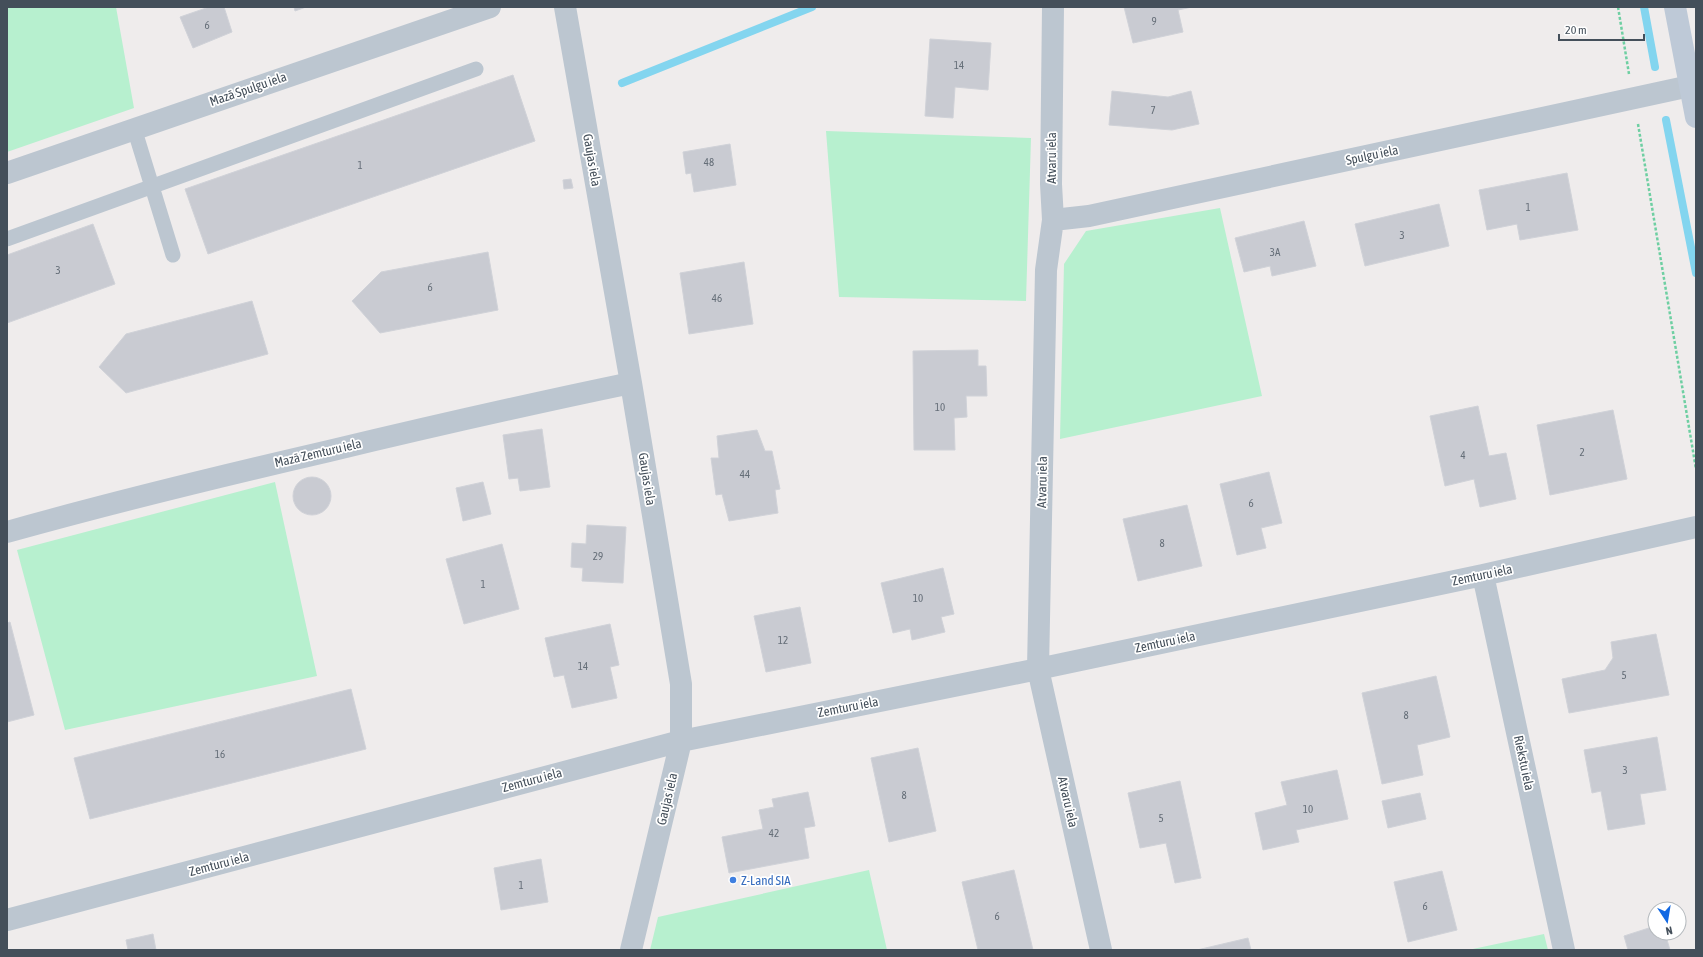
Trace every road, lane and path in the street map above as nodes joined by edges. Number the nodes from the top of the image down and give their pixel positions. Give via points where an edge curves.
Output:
1 (490, 7) edge
2 (565, 7) edge
3 (1053, 7) edge
4 (1618, 7) edge
5 (1675, 7) edge
6 (476, 69) dead end
7 (1690, 86) junction
8 (1633, 97) junction
9 (1696, 117) edge
10 (134, 128) junction
11 (7, 173) edge
12 (152, 186) junction
13 (1053, 220) junction
14 (7, 239) edge
15 (173, 254) dead end
16 (631, 383) junction
17 (1696, 469) edge
18 (1696, 527) edge
19 (7, 532) edge
20 (1483, 575) junction
21 (1038, 669) junction
22 (681, 741) junction
23 (7, 920) edge
24 (631, 950) edge
25 (1101, 950) edge
26 (1564, 950) edge

1 - 10 street, Mazā Spulgu iela
2 - 16 street, Gaujas iela
3 - 13 street, Atvaru iela
4 - 8 path
5 - 7 street
6 - 12 lane
7 - 8 street, Spulgu iela
7 - 9 street
8 - 13 street, Spulgu iela via 1089,216
8 - 17 path
10 - 11 street, Mazā Spulgu iela
10 - 12 lane
12 - 14 lane
12 - 15 lane
13 - 21 street, Atvaru iela via 1046,270
16 - 19 street, Mazā Zemturu iela via 207,479
16 - 22 street, Gaujas iela via 681,684
18 - 20 street, Zemturu iela
20 - 21 street, Zemturu iela
20 - 26 street, Riekstu iela
21 - 22 street, Zemturu iela
21 - 25 street, Atvaru iela
22 - 23 street, Zemturu iela
22 - 24 street, Gaujas iela

